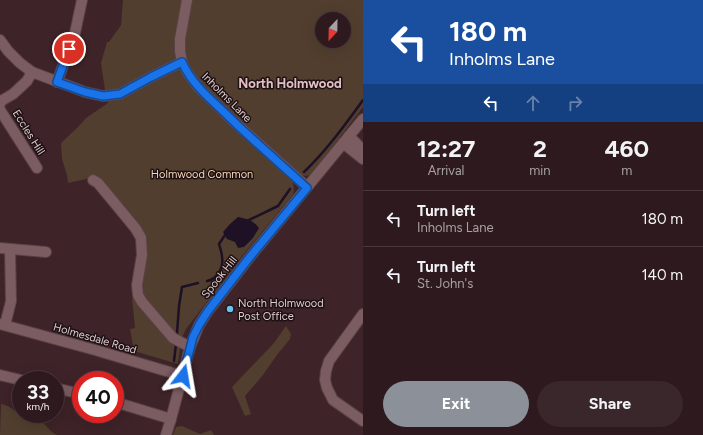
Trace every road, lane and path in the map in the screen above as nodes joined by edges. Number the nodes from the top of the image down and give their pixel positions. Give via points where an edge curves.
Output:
1 (82, 0) edge
2 (186, 0) edge
3 (0, 40) edge
4 (182, 62) junction
5 (32, 72) junction
6 (57, 82) junction
7 (0, 104) edge
8 (0, 110) edge
9 (363, 119) edge
10 (346, 140) junction
11 (363, 150) edge
12 (363, 159) edge
13 (37, 168) dead end
14 (94, 180) dead end
15 (307, 188) junction
16 (5, 249) edge
17 (46, 252) dead end
18 (363, 314) edge
19 (3, 325) edge
20 (190, 347) junction
21 (0, 375) edge
22 (183, 376) junction
23 (12, 378) edge
24 (124, 405) edge
25 (172, 419) junction
26 (363, 421) edge
27 (166, 435) edge

1 - 6 street via 75,33
2 - 4 street, Inholms Lane via 180,39
3 - 5 street via 20,63
4 - 6 street via 120,94 103,96
4 - 15 street, Inholms Lane via 198,87
5 - 6 street
5 - 7 street, Eccles Hill via 27,81
8 - 13 street, Eccles Hill
9 - 10 street, Spook Hill
10 - 11 street
10 - 12 street
10 - 15 street, Spook Hill
14 - 20 street via 141,238 142,255 137,285 142,302 173,338
15 - 20 street, Spook Hill via 208,311
16 - 17 street
16 - 19 street via 11,301
18 - 26 street via 329,361 326,371 327,388 333,400
19 - 22 street, Holmesdale Road
20 - 22 street, Spook Hill
21 - 23 street
22 - 25 street, Spook Hill
24 - 25 street
25 - 27 street, Spook Hill

